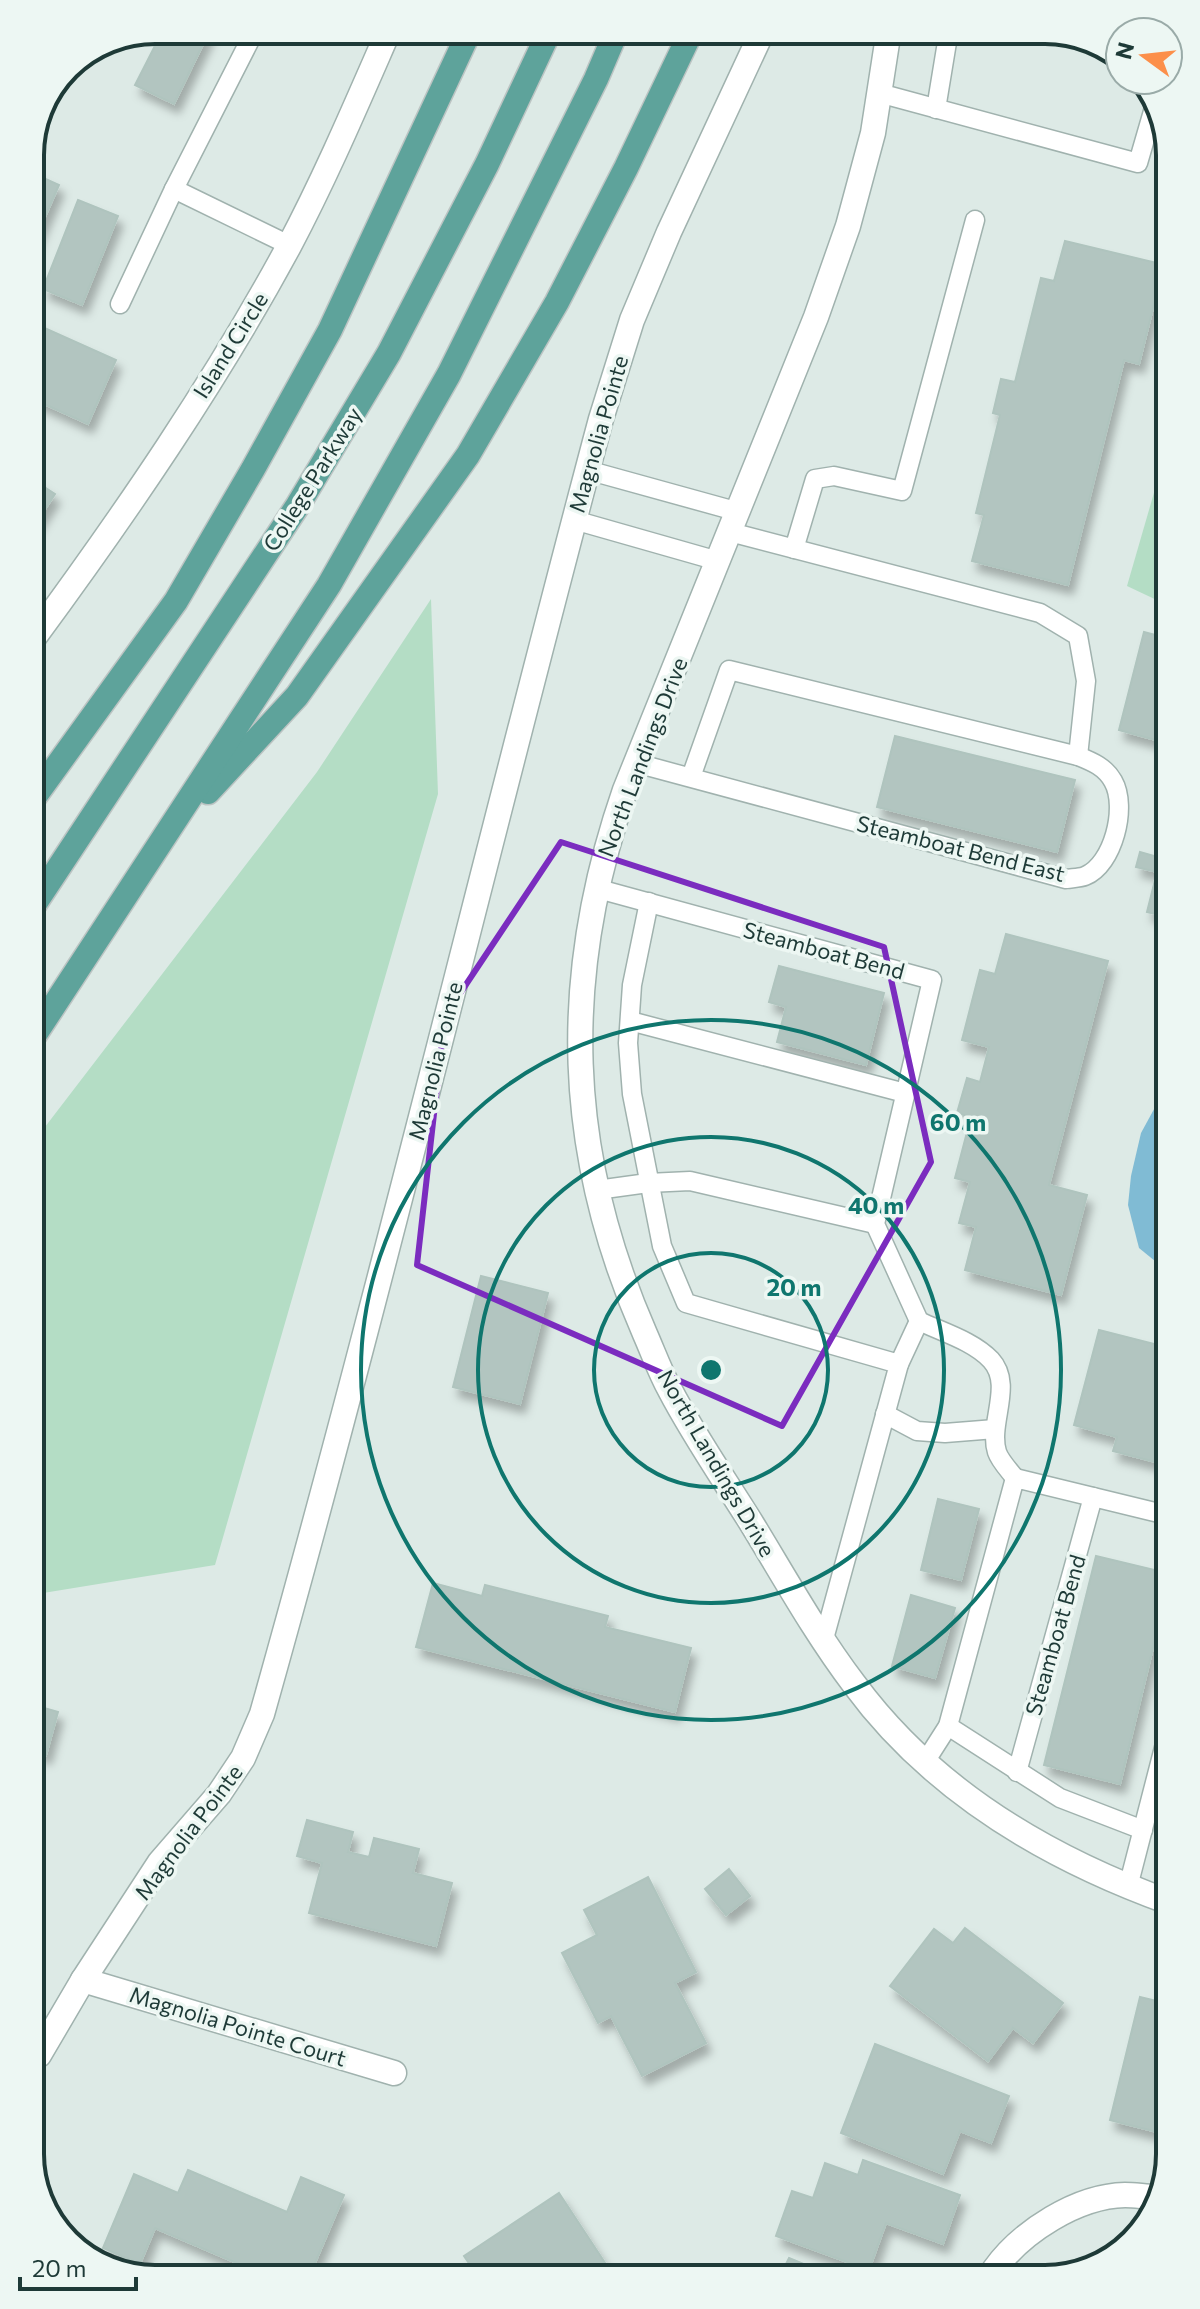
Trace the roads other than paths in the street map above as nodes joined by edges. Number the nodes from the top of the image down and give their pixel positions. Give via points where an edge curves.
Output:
1 (248, 44) edge
2 (383, 44) edge
3 (463, 44) edge
4 (543, 44) edge
5 (611, 44) edge
6 (685, 44) edge
7 (756, 44) edge
8 (887, 44) edge
9 (947, 44) edge
10 (879, 93) junction
11 (936, 109) junction
12 (1150, 121) edge
13 (174, 189) junction
14 (975, 220) dead end
15 (289, 245) junction
16 (120, 304) dead end
17 (587, 470) junction
18 (574, 520) junction
19 (735, 522) junction
20 (794, 549) junction
21 (718, 561) junction
22 (44, 623) edge
23 (1078, 756) junction
24 (636, 763) junction
25 (691, 777) junction
26 (44, 784) edge
27 (163, 841) junction
28 (44, 888) edge
29 (595, 888) junction
30 (649, 902) junction
31 (44, 1021) edge
32 (630, 1021) junction
33 (905, 1093) junction
34 (648, 1183) junction
35 (597, 1190) junction
36 (875, 1224) junction
37 (919, 1321) junction
38 (899, 1364) junction
39 (885, 1414) junction
40 (995, 1429) junction
41 (1015, 1478) junction
42 (1093, 1497) junction
43 (1156, 1512) edge
44 (824, 1639) junction
45 (948, 1726) junction
46 (925, 1762) junction
47 (1017, 1772) junction
48 (1156, 1779) edge
49 (1143, 1830) junction
50 (1128, 1887) junction
51 (1156, 1897) edge
52 (83, 1980) junction
53 (44, 2046) edge
54 (394, 2073) dead end
55 (1148, 2196) edge
56 (998, 2265) edge

1 - 13 lane
2 - 15 street, Island Circle
3 - 26 main road via 330,330 253,469 176,601
4 - 28 main road, College Parkway via 389,353 298,505
5 - 27 main road via 449,374 329,585
6 - 27 main road via 557,302 468,455 297,696
7 - 17 street, Magnolia Pointe via 632,320
8 - 10 street, North Landings Drive
9 - 11 lane
10 - 11 lane
10 - 19 street, North Landings Drive via 848,226
11 - 12 lane via 1138,163
13 - 15 lane
13 - 16 lane
14 - 20 lane via 902,491 834,476 815,479
15 - 22 street, Island Circle via 162,454
17 - 18 street, Magnolia Pointe
17 - 19 lane
18 - 21 lane
18 - 52 street, Magnolia Pointe via 380,1284 262,1714 243,1758 219,1794 160,1862
19 - 20 lane
19 - 21 street, North Landings Drive
20 - 23 lane via 1040,613 1078,636 1086,681
21 - 24 street, North Landings Drive
23 - 25 lane, Steamboat Bend East via 729,670
23 - 25 lane, Steamboat Bend East via 1099,764 1115,783 1120,807 1110,853 1086,876 1066,879
24 - 25 lane, Steamboat Bend East
24 - 29 street, North Landings Drive
27 - 31 main road
29 - 30 lane, Steamboat Bend
29 - 35 street, North Landings Drive via 578,1032 584,1124
30 - 32 lane
30 - 33 lane, Steamboat Bend via 932,980
32 - 33 lane
32 - 34 lane via 632,1094
33 - 36 lane, Steamboat Bend
34 - 35 lane
34 - 36 lane via 690,1181
34 - 38 lane via 662,1246 686,1303
35 - 44 street, North Landings Drive via 628,1296 669,1389
36 - 37 lane
37 - 38 lane
37 - 40 lane via 993,1362 1002,1390
38 - 39 lane
39 - 40 lane via 917,1431
39 - 44 lane
40 - 41 lane via 997,1454
41 - 42 lane
41 - 45 lane
42 - 43 lane
42 - 47 lane, Steamboat Bend
44 - 46 street, North Landings Drive via 884,1721
45 - 46 lane
45 - 47 lane
46 - 50 street, North Landings Drive via 1037,1844
47 - 49 lane via 1060,1798
48 - 49 lane
49 - 50 lane
50 - 51 street, North Landings Drive
52 - 53 street, Magnolia Pointe
52 - 54 street, Magnolia Pointe Court
55 - 56 street via 1123,2195 1083,2204 1044,2223 1008,2250

